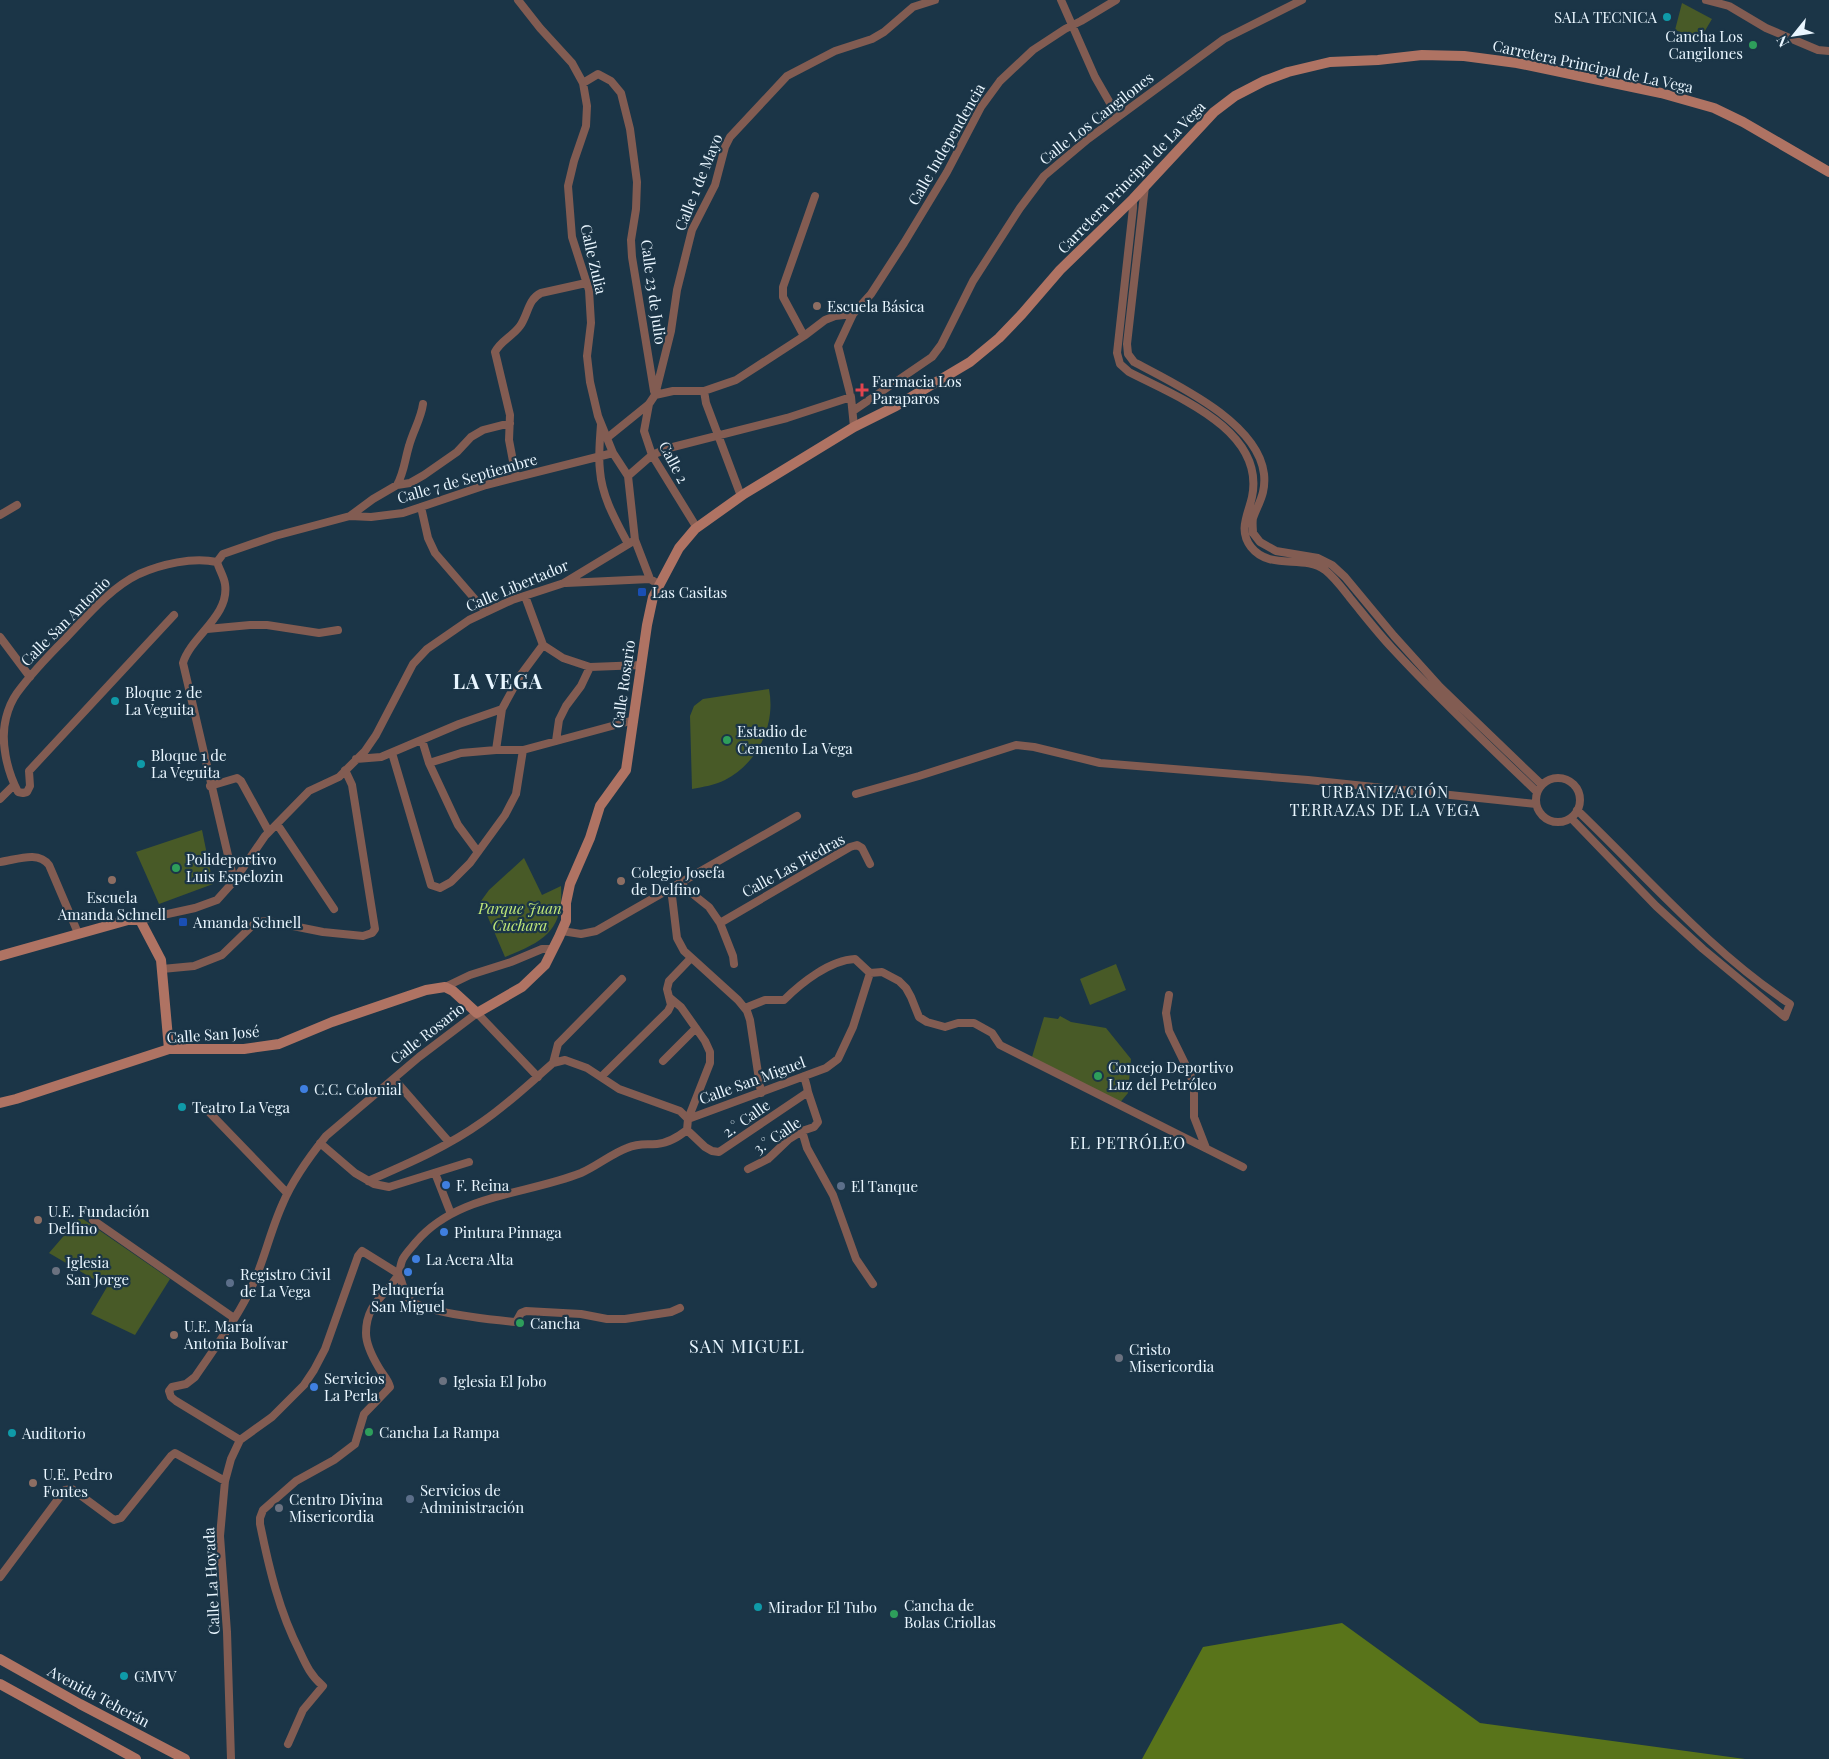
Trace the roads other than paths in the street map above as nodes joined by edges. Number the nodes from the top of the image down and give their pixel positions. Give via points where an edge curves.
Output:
1 (518, 0) edge
2 (935, 0) edge
3 (1061, 0) edge
4 (1116, 0) edge
5 (1302, 0) edge
6 (1706, 0) edge
7 (1072, 25) junction
8 (1829, 51) edge
9 (583, 83) junction
10 (1118, 117) junction
11 (1829, 172) edge
12 (1146, 186) junction
13 (815, 196) dead end
14 (1133, 200) junction
15 (586, 283) junction
16 (853, 314) junction
17 (804, 336) junction
18 (704, 391) junction
19 (655, 395) junction
20 (851, 397) junction
21 (423, 404) dead end
22 (649, 404) junction
23 (853, 411) junction
24 (601, 422) junction
25 (510, 423) junction
26 (854, 427) junction
27 (717, 435) junction
28 (607, 438) junction
29 (613, 453) junction
30 (652, 455) junction
31 (599, 456) junction
32 (628, 476) junction
33 (516, 477) junction
34 (397, 484) junction
35 (741, 496) junction
36 (17, 505) dead end
37 (421, 507) junction
38 (0, 515) edge
39 (350, 516) junction
40 (697, 528) junction
41 (632, 542) junction
42 (217, 562) junction
43 (650, 579) junction
44 (564, 584) junction
45 (660, 585) junction
46 (525, 596) junction
47 (486, 612) junction
48 (174, 614) dead end
49 (207, 629) junction
50 (338, 630) dead end
51 (0, 637) edge
52 (543, 645) junction
53 (642, 665) junction
54 (590, 667) junction
55 (30, 677) junction
56 (502, 709) junction
57 (0, 712) edge
58 (6, 719) junction
59 (634, 720) junction
60 (422, 740) junction
61 (556, 741) junction
62 (496, 750) junction
63 (523, 750) junction
64 (392, 753) junction
65 (2, 754) edge
66 (356, 759) junction
67 (429, 763) junction
68 (345, 770) junction
69 (14, 785) junction
70 (1542, 785) junction
71 (210, 786) junction
72 (1537, 792) junction
73 (856, 794) dead end
74 (0, 799) edge
75 (1536, 804) junction
76 (1577, 810) junction
77 (797, 816) dead end
78 (1571, 818) junction
79 (277, 824) junction
80 (269, 832) junction
81 (478, 852) junction
82 (0, 862) edge
83 (870, 864) dead end
84 (234, 881) junction
85 (679, 883) junction
86 (671, 888) junction
87 (334, 910) dead end
88 (140, 920) junction
89 (720, 922) junction
90 (562, 931) junction
91 (78, 933) junction
92 (553, 949) junction
93 (0, 956) edge
94 (691, 958) junction
95 (734, 964) dead end
96 (162, 969) junction
97 (870, 973) junction
98 (622, 979) dead end
99 (445, 987) junction
100 (1169, 995) dead end
101 (669, 997) junction
102 (745, 1008) junction
103 (477, 1013) junction
104 (696, 1028) junction
105 (169, 1049) junction
106 (663, 1061) dead end
107 (553, 1063) junction
108 (804, 1076) junction
109 (538, 1077) junction
110 (601, 1077) junction
111 (394, 1079) junction
112 (808, 1092) junction
113 (761, 1093) junction
114 (0, 1103) edge
115 (208, 1110) dead end
116 (688, 1119) junction
117 (687, 1130) junction
118 (802, 1131) junction
119 (449, 1142) junction
120 (320, 1143) junction
121 (1206, 1148) junction
122 (469, 1162) dead end
123 (1243, 1167) dead end
124 (748, 1170) dead end
125 (435, 1173) junction
126 (368, 1181) junction
127 (287, 1193) junction
128 (451, 1214) junction
129 (93, 1220) dead end
130 (399, 1274) junction
131 (874, 1284) dead end
132 (680, 1308) dead end
133 (234, 1318) junction
134 (240, 1440) junction
135 (225, 1481) junction
136 (0, 1577) edge
137 (0, 1659) edge
138 (0, 1684) edge
139 (288, 1744) dead end
140 (136, 1759) edge
141 (185, 1759) edge
142 (231, 1759) edge

1 - 9 street, Calle Zulia via 572,62
2 - 19 street, Calle 1 de Mayo via 913,7 878,36 835,51 786,76 730,137 715,185 692,230
3 - 7 street
4 - 7 street, Calle Independencia
5 - 10 street, Calle Los Cangilones via 1224,39
6 - 8 street via 1729,6 1766,28 1818,50
7 - 10 street via 1095,77
7 - 16 street, Calle Independencia via 1033,50 1000,81 981,107 904,243 871,294
9 - 15 street, Calle Zulia via 586,126 568,186 572,237
9 - 19 street, Calle 23 de Julio via 598,74 612,81 621,93 630,129 637,182 632,257
10 - 23 street, Calle Los Cangilones via 1044,176 973,281 932,357
11 - 12 street, Carretera Principal de La Vega via 1714,108 1517,62 1422,55 1330,62 1264,81 1235,96 1214,112
12 - 14 street, Carretera Principal de La Vega
12 - 70 street via 1128,354 1134,362 1223,414 1252,443 1264,474 1264,492 1252,520 1253,533 1260,542 1276,551 1318,558 1332,565 1440,687
13 - 17 street via 783,287 783,297
14 - 26 street, Carretera Principal de La Vega via 1060,270 999,338 970,362
14 - 72 street via 1117,353 1120,364 1128,372 1214,419 1243,447 1253,480 1244,524 1245,537 1252,548 1268,560 1309,564 1324,569 1432,692
15 - 24 street, Calle Zulia via 591,323 587,356
15 - 25 street via 535,296 519,328 498,346 495,352
16 - 17 street via 830,318
16 - 20 street, Calle Independencia via 838,346
17 - 18 street via 736,380
18 - 19 street
18 - 27 street
19 - 22 street
20 - 23 street, Calle Independencia
20 - 27 street via 787,418
21 - 34 street via 408,446 402,477
22 - 28 street
22 - 30 street, Calle 2 via 644,432
23 - 26 street, Calle Independencia
24 - 28 street, Calle Zulia
24 - 31 street
25 - 33 street via 509,440
25 - 34 street via 471,437 457,452 410,484
26 - 35 street, Carretera Principal de La Vega
27 - 30 street
27 - 35 street
28 - 29 street, Calle Zulia
29 - 31 street, Calle 7 de Septiembre
29 - 32 street, Calle Zulia
30 - 32 street
30 - 40 street, Calle 2
31 - 33 street, Calle 7 de Septiembre
31 - 41 street via 604,492 614,518
32 - 41 street, Calle Zulia
33 - 37 street, Calle 7 de Septiembre
34 - 39 street
35 - 40 street, Carretera Principal de La Vega
36 - 38 street
37 - 39 street, Calle 7 de Septiembre via 403,513
37 - 47 street via 435,553
39 - 42 street, Calle 7 de Septiembre via 275,536 223,554
40 - 45 street, Carretera Principal de La Vega via 679,548
41 - 43 street
41 - 44 street, Calle Libertador
42 - 49 street via 225,583 225,594 220,610
42 - 55 street, Calle San Antonio via 182,562 140,574 123,583 92,610
43 - 44 street
43 - 45 street
44 - 46 street, Calle Libertador
45 - 53 street, Calle Rosario via 653,597 646,625
46 - 47 street, Calle Libertador
46 - 52 street
47 - 66 street, Calle Libertador via 427,649 413,664 376,735
48 - 69 street via 29,771 27,792 18,792
49 - 50 street via 267,625 312,632
49 - 71 street via 186,653 183,663
51 - 55 street
52 - 54 street via 563,658
52 - 56 street via 520,676
53 - 54 street
53 - 59 street, Calle Rosario
54 - 61 street via 566,706
55 - 58 street, Calle San Antonio via 15,695
56 - 60 street
56 - 62 street
57 - 58 street
58 - 65 street, Calle San Antonio
59 - 61 street
59 - 90 street, Calle Rosario via 626,770 600,806 570,884
60 - 64 street
60 - 67 street
61 - 63 street
62 - 63 street
62 - 67 street via 461,753
63 - 81 street via 516,794
64 - 66 street
64 - 81 street via 431,885 440,888 451,882
65 - 69 street
66 - 68 street, Calle Libertador
67 - 81 street via 458,825
68 - 79 street, Calle Libertador via 339,777 309,791
68 - 96 street via 352,785 375,929 372,933 363,936 268,921 256,922 222,955 194,966
69 - 74 street
70 - 72 street
70 - 76 street via 1554,778 1568,780 1577,790 1580,804
71 - 80 street via 237,778
71 - 84 street
72 - 75 street
73 - 75 street via 1016,745 1100,762
75 - 78 street via 1550,820 1557,822
76 - 78 street
76 - 78 street via 1712,941 1790,1004 1785,1017 1656,906
77 - 85 street
79 - 80 street, Calle Libertador
79 - 87 street
80 - 84 street, Calle Libertador
82 - 91 street via 38,856 45,859
83 - 89 street, Calle Las Piedras via 862,848 857,845 850,847
84 - 88 street, Calle Libertador via 216,900
85 - 86 street
85 - 89 street via 709,907
86 - 90 street via 596,931 580,934
86 - 94 street via 677,938
88 - 91 street, Calle Libertador
88 - 96 street via 161,960
89 - 95 street
90 - 92 street, Calle Rosario
91 - 93 street, Calle Libertador
92 - 99 street via 542,949
92 - 103 street, Calle Rosario via 545,965 522,987
94 - 101 street via 670,981
94 - 102 street
96 - 105 street
97 - 102 street via 855,959 847,959 818,973 784,1000 765,1000
97 - 108 street, Calle San Miguel via 838,1059 826,1068
97 - 121 street via 882,972 898,981 912,997 919,1016 927,1022 945,1027 974,1023 992,1033 1000,1045
98 - 107 street via 558,1044
99 - 103 street
99 - 105 street, Calle San José via 426,990 332,1022 279,1044 244,1049
100 - 121 street via 1166,1013 1169,1031 1192,1076 1194,1118
101 - 104 street
101 - 110 street via 668,1011
102 - 113 street via 750,1020
103 - 109 street
103 - 111 street, Calle Rosario
104 - 106 street
104 - 116 street via 710,1052 710,1063
105 - 114 street, Calle San José
107 - 109 street
107 - 110 street via 565,1060
108 - 112 street
108 - 113 street, Calle San Miguel
109 - 119 street via 483,1122
110 - 116 street via 619,1089 680,1111
111 - 119 street
111 - 120 street, Calle Rosario
112 - 117 street, 2.° Calle via 719,1152 705,1147
112 - 118 street, 3.° Calle via 818,1122
113 - 116 street, Calle San Miguel
115 - 127 street
116 - 117 street, Calle San Miguel
117 - 128 street via 675,1139 626,1148 582,1172 478,1201
118 - 124 street, 3.° Calle via 768,1159
118 - 131 street via 807,1148 833,1195 856,1258
119 - 126 street
120 - 126 street
120 - 127 street, Calle Rosario
121 - 123 street
122 - 125 street
125 - 126 street via 389,1187
125 - 128 street
127 - 133 street, Calle Rosario via 255,1280
128 - 130 street via 421,1236 403,1258
129 - 133 street
130 - 132 street via 408,1299 422,1307 498,1321 516,1322 521,1313 526,1312 625,1319
130 - 134 street via 362,1251 325,1349 309,1378 272,1417
130 - 139 street via 373,1305 366,1334 370,1351 390,1387 364,1414 355,1444 334,1460 296,1480 263,1510 260,1518 278,1600 312,1677 322,1686 303,1710
133 - 134 street, Calle Rosario via 196,1376 169,1391 176,1401
134 - 135 street, Calle La Hoyada
135 - 136 street via 175,1453 117,1520 68,1488
135 - 142 street, Calle La Hoyada via 220,1536
137 - 141 street, Avenida Teherán
138 - 140 street

